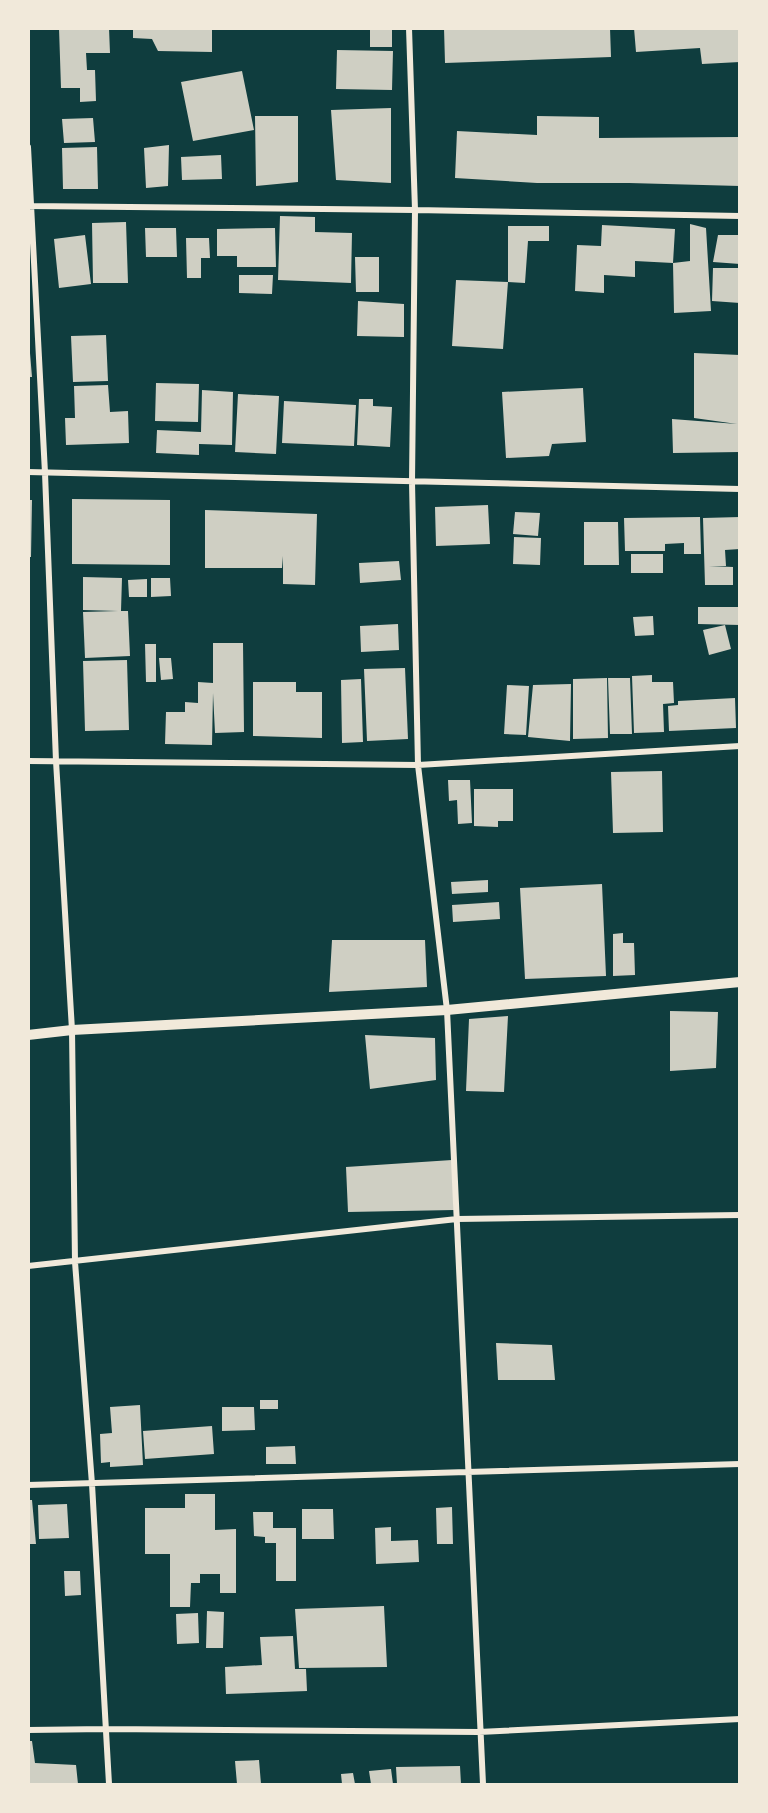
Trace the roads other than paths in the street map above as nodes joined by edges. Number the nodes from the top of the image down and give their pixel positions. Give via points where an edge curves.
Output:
1 (409, 28) edge
2 (28, 147) edge
3 (31, 206) edge
4 (415, 210) junction
5 (740, 216) edge
6 (28, 472) edge
7 (45, 473) junction
8 (412, 483) junction
9 (740, 489) edge
10 (740, 746) edge
11 (28, 761) edge
12 (56, 761) junction
13 (418, 765) junction
14 (740, 982) edge
15 (447, 1010) junction
16 (72, 1030) junction
17 (28, 1035) edge
18 (740, 1215) edge
19 (457, 1219) junction
20 (75, 1262) junction
21 (28, 1266) edge
22 (740, 1464) edge
23 (468, 1471) junction
24 (92, 1484) junction
25 (28, 1485) edge
26 (740, 1719) edge
27 (106, 1729) junction
28 (28, 1730) edge
29 (479, 1732) junction
30 (109, 1785) edge
31 (483, 1785) edge

1 - 4 street
2 - 3 street
3 - 4 street
3 - 7 street
4 - 5 street
4 - 8 street
6 - 7 street
7 - 8 street
7 - 12 street
8 - 9 street
8 - 13 street
10 - 13 street
11 - 12 street
12 - 13 street
12 - 16 street
13 - 15 street
14 - 15 street
15 - 16 street
15 - 19 street
16 - 17 street
16 - 20 street
18 - 19 street
19 - 20 street
19 - 23 street
20 - 21 street
20 - 24 street
22 - 23 street
23 - 24 street
23 - 29 street
24 - 25 street
24 - 27 street
26 - 29 street
27 - 28 street
27 - 29 street
27 - 30 street
29 - 31 street

